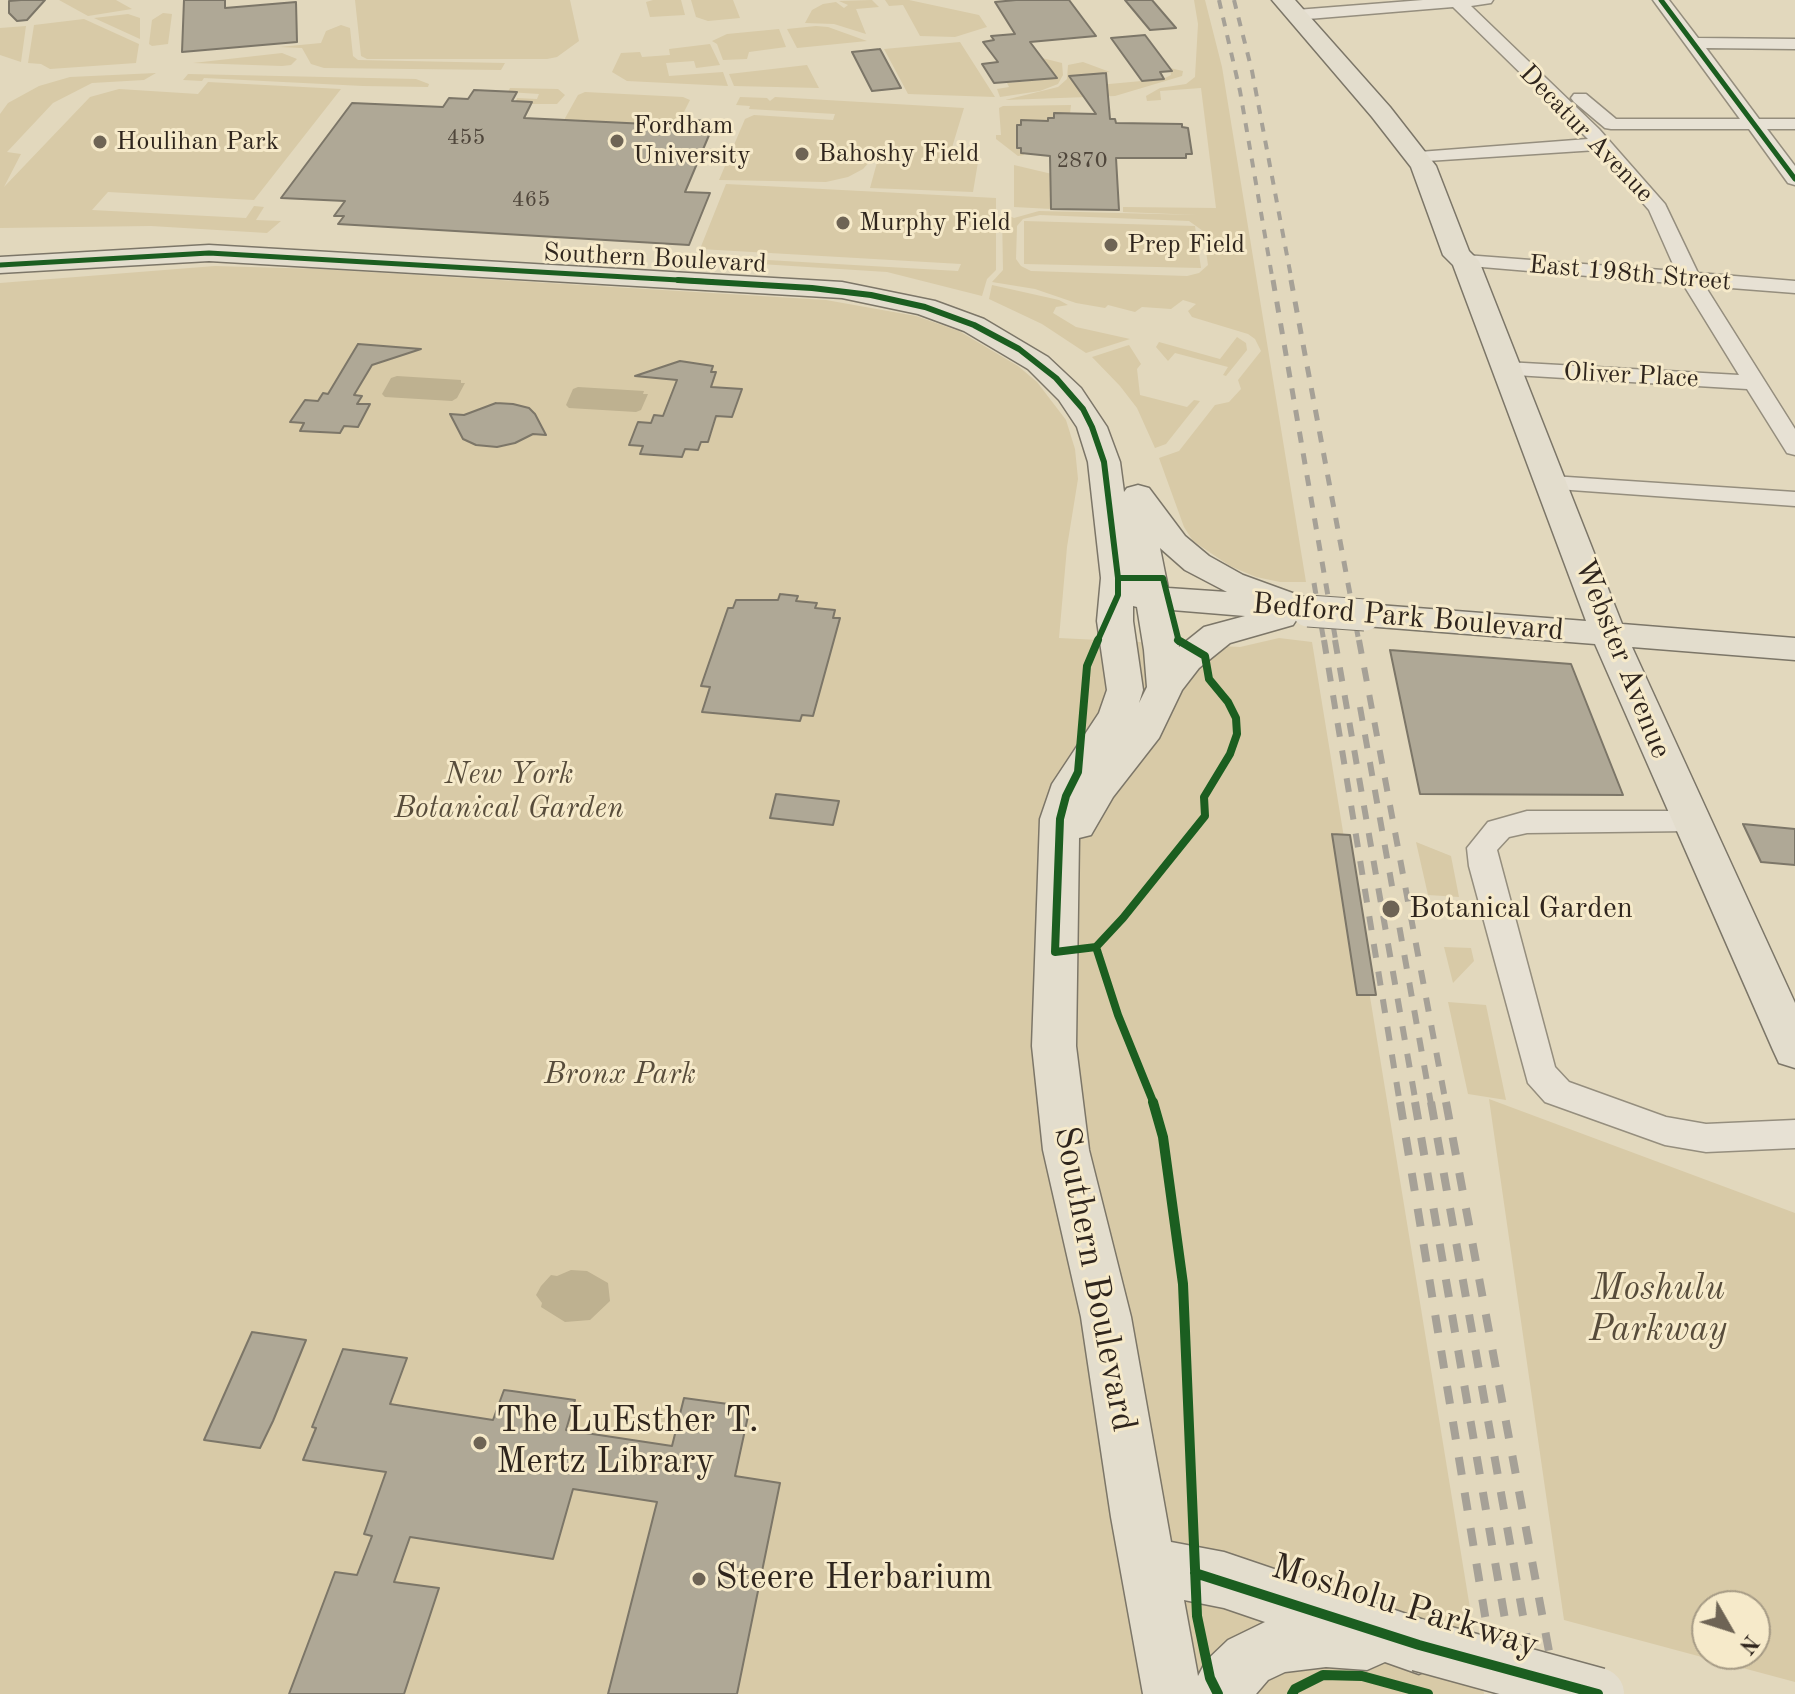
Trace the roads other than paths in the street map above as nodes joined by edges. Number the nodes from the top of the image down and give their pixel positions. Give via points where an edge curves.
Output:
1 (1485, 0) edge
2 (1661, 0) edge
3 (1456, 1) edge
4 (1297, 7) edge
5 (1693, 43) junction
6 (1795, 44) edge
7 (1542, 85) junction
8 (1752, 124) junction
9 (1795, 124) edge
10 (1600, 144) junction
11 (1425, 157) junction
12 (1795, 179) edge
13 (36, 237) dead end
14 (1465, 261) junction
15 (0, 265) edge
16 (1690, 279) junction
17 (1795, 287) edge
18 (1506, 369) junction
19 (1756, 383) junction
20 (1795, 448) edge
21 (1552, 483) junction
22 (1132, 488) junction
23 (1795, 499) edge
24 (1134, 596) junction
25 (1308, 611) junction
26 (1609, 635) junction
27 (1795, 649) edge
28 (1165, 687) junction
29 (1690, 821) junction
30 (1060, 861) junction
31 (1795, 1050) edge
32 (1795, 1134) edge
33 (1149, 1566) junction
34 (1419, 1645) junction
35 (1172, 1694) edge
36 (1220, 1694) edge
37 (1598, 1694) edge

1 - 3 street
2 - 5 street
3 - 4 street
3 - 7 street, Decatur Avenue
4 - 11 main road, Webster Avenue
5 - 6 street
5 - 8 street
7 - 8 street via 1566,86 1611,124
7 - 10 street, Decatur Avenue
8 - 9 street
8 - 12 street
10 - 11 street
10 - 16 street, Decatur Avenue via 1658,208
11 - 14 main road, Webster Avenue via 1457,255
13 - 22 main road, Southern Boulevard via 166,237 832,278 901,288 991,317 1068,365 1112,416 1126,448
14 - 16 street, East 198th Street
14 - 18 main road, Webster Avenue
15 - 24 main road, Southern Boulevard via 180,253 252,255 812,288 925,307 1019,349 1056,378 1083,409 1104,462 1118,578
16 - 17 street, East 198th Street
16 - 19 street, Decatur Avenue
18 - 19 street, Oliver Place
18 - 21 main road, Webster Avenue
19 - 20 street, Decatur Avenue
21 - 23 street
21 - 26 main road, Webster Avenue
22 - 24 main road, Southern Boulevard
22 - 25 main road via 1173,543 1197,563
24 - 25 main road, Bedford Park Boulevard
24 - 28 main road, Southern Boulevard via 1162,650
24 - 30 main road, Southern Boulevard via 1115,621 1123,698 1066,796
25 - 26 main road, Bedford Park Boulevard, bridge
25 - 28 main road via 1217,635 1195,651
26 - 27 main road, Bedford Park Boulevard
26 - 29 main road, Webster Avenue
28 - 30 main road, Southern Boulevard via 1146,729 1094,796
29 - 31 main road, Webster Avenue
29 - 32 street via 1537,821 1507,826 1482,848 1540,1073 1549,1087 1683,1135
30 - 33 main road, Southern Boulevard via 1053,993 1060,1106 1073,1185 1109,1332
33 - 34 main road, Mosholu Parkway via 1224,1580
33 - 35 main road, Southern Boulevard
34 - 36 main road via 1326,1638 1281,1644 1248,1660
34 - 37 main road, Mosholu Parkway, bridge

